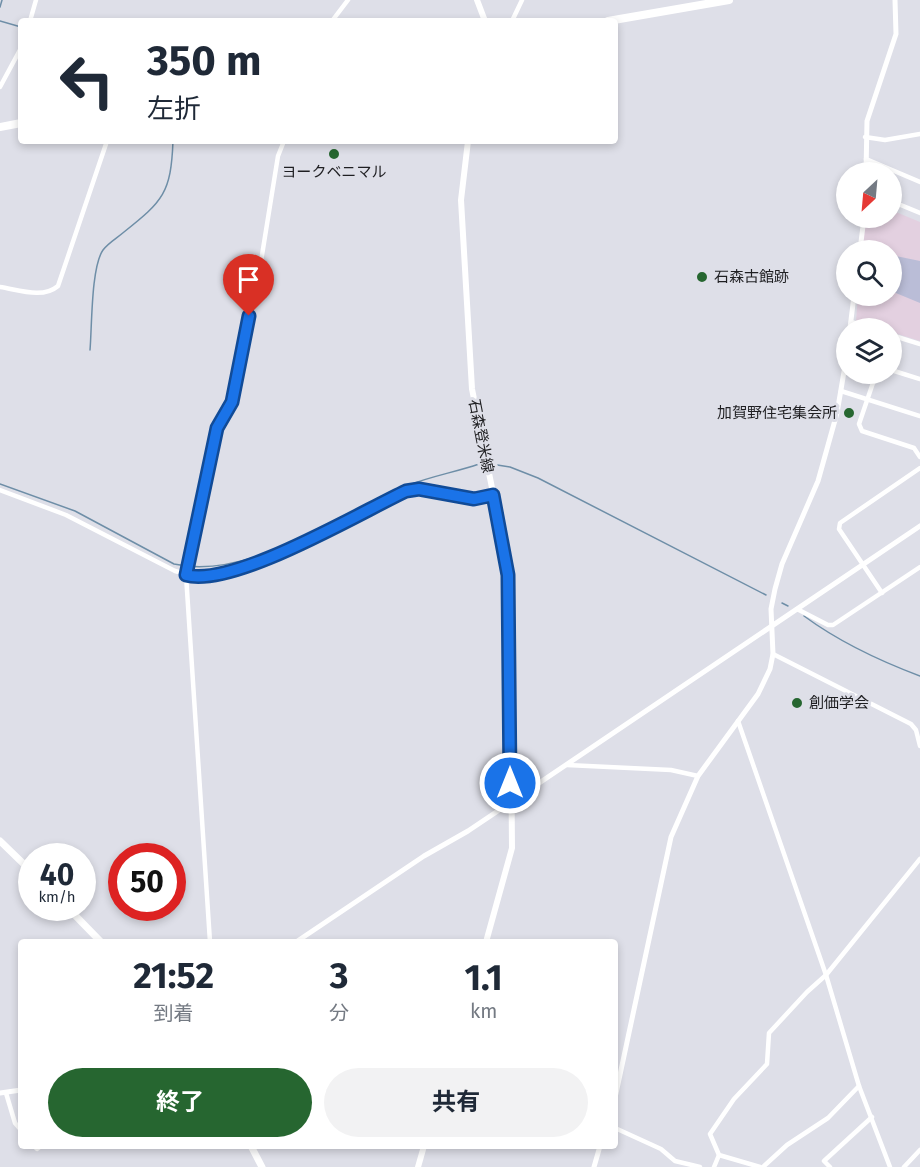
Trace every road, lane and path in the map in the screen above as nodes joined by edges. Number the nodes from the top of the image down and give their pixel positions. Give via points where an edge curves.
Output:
1 (36, 0) edge
2 (348, 0) edge
3 (477, 0) edge
4 (522, 0) edge
5 (729, 0) edge
6 (895, 0) edge
7 (31, 18) edge
8 (334, 18) edge
9 (484, 18) edge
10 (513, 18) edge
11 (618, 19) edge
12 (18, 54) edge
13 (0, 87) edge
14 (18, 124) edge
15 (0, 127) edge
16 (920, 134) edge
17 (866, 137) junction
18 (106, 144) edge
19 (283, 144) edge
20 (467, 144) edge
21 (866, 159) joint
22 (920, 182) edge
23 (902, 206) edge
24 (920, 213) edge
25 (0, 287) edge
26 (902, 338) edge
27 (920, 344) edge
28 (902, 373) edge
29 (920, 379) edge
30 (843, 384) edge
31 (872, 384) edge
32 (842, 391) junction
33 (867, 399) junction
34 (920, 416) edge
35 (920, 457) edge
36 (920, 468) edge
37 (0, 490) edge
38 (493, 495) junction
39 (920, 526) edge
40 (862, 563) junction
41 (920, 567) edge
42 (186, 573) junction
43 (882, 593) junction
44 (797, 609) junction
45 (771, 626) junction
46 (773, 654) junction
47 (738, 721) junction
48 (920, 746) edge
49 (566, 765) junction
50 (698, 776) junction
51 (510, 803) junction
52 (0, 841) edge
53 (18, 858) edge
54 (920, 859) edge
55 (81, 921) edge
56 (98, 939) edge
57 (210, 939) edge
58 (300, 939) edge
59 (487, 939) edge
60 (826, 975) junction
61 (618, 1084) edge
62 (859, 1086) junction
63 (18, 1090) edge
64 (3, 1093) edge
65 (872, 1117) junction
66 (18, 1126) edge
67 (618, 1129) edge
68 (253, 1149) edge
69 (423, 1149) edge
70 (599, 1149) edge
71 (920, 1150) edge
72 (719, 1155) junction
73 (675, 1161) junction
74 (262, 1167) edge
75 (418, 1167) edge
76 (594, 1167) edge
77 (673, 1167) edge
78 (700, 1167) edge
79 (714, 1167) edge
80 (761, 1167) edge
81 (830, 1167) edge
82 (890, 1167) edge
83 (904, 1167) edge

1 - 7 street
2 - 8 street
3 - 9 main road
4 - 10 street
5 - 11 highway
6 - 17 street via 896,34 868,118
12 - 13 street
14 - 15 highway
16 - 17 street via 890,140
17 - 21 street
18 - 25 street via 58,286 40,294
19 - 42 street via 232,402 217,428
20 - 38 main road, 石森登米線 via 461,208 472,389
21 - 22 street
23 - 24 street
26 - 27 street
28 - 29 street
30 - 32 street
31 - 33 street
32 - 33 street
32 - 45 street via 818,480 777,580
33 - 34 street
33 - 35 street via 859,424 862,431 914,448
36 - 40 street via 840,523 839,529
37 - 42 street via 66,515
38 - 42 street via 474,499 419,489 406,491 268,559 213,575
38 - 51 main road, 石森登米線 via 508,575
39 - 40 street
40 - 43 street
40 - 44 street
41 - 43 street
42 - 57 street
43 - 44 street via 833,625
44 - 45 street
45 - 46 street
45 - 49 street
46 - 47 street via 762,686
46 - 48 street via 911,724
47 - 50 street
47 - 60 street
49 - 50 street via 671,770
49 - 51 street
50 - 61 street via 671,837
51 - 58 street
51 - 59 main road, 石森登米線 via 512,848
52 - 53 main road
54 - 60 street
55 - 56 main road
60 - 62 street
60 - 72 street via 770,1034 767,1064 734,1099 710,1134
62 - 65 street
62 - 80 street via 828,1118
63 - 64 street
64 - 66 street
65 - 81 street via 824,1161
65 - 82 street
67 - 73 street via 661,1149
68 - 74 main road
69 - 75 main road
70 - 76 street
71 - 83 street
72 - 79 street
72 - 80 street
73 - 77 street
73 - 78 street

